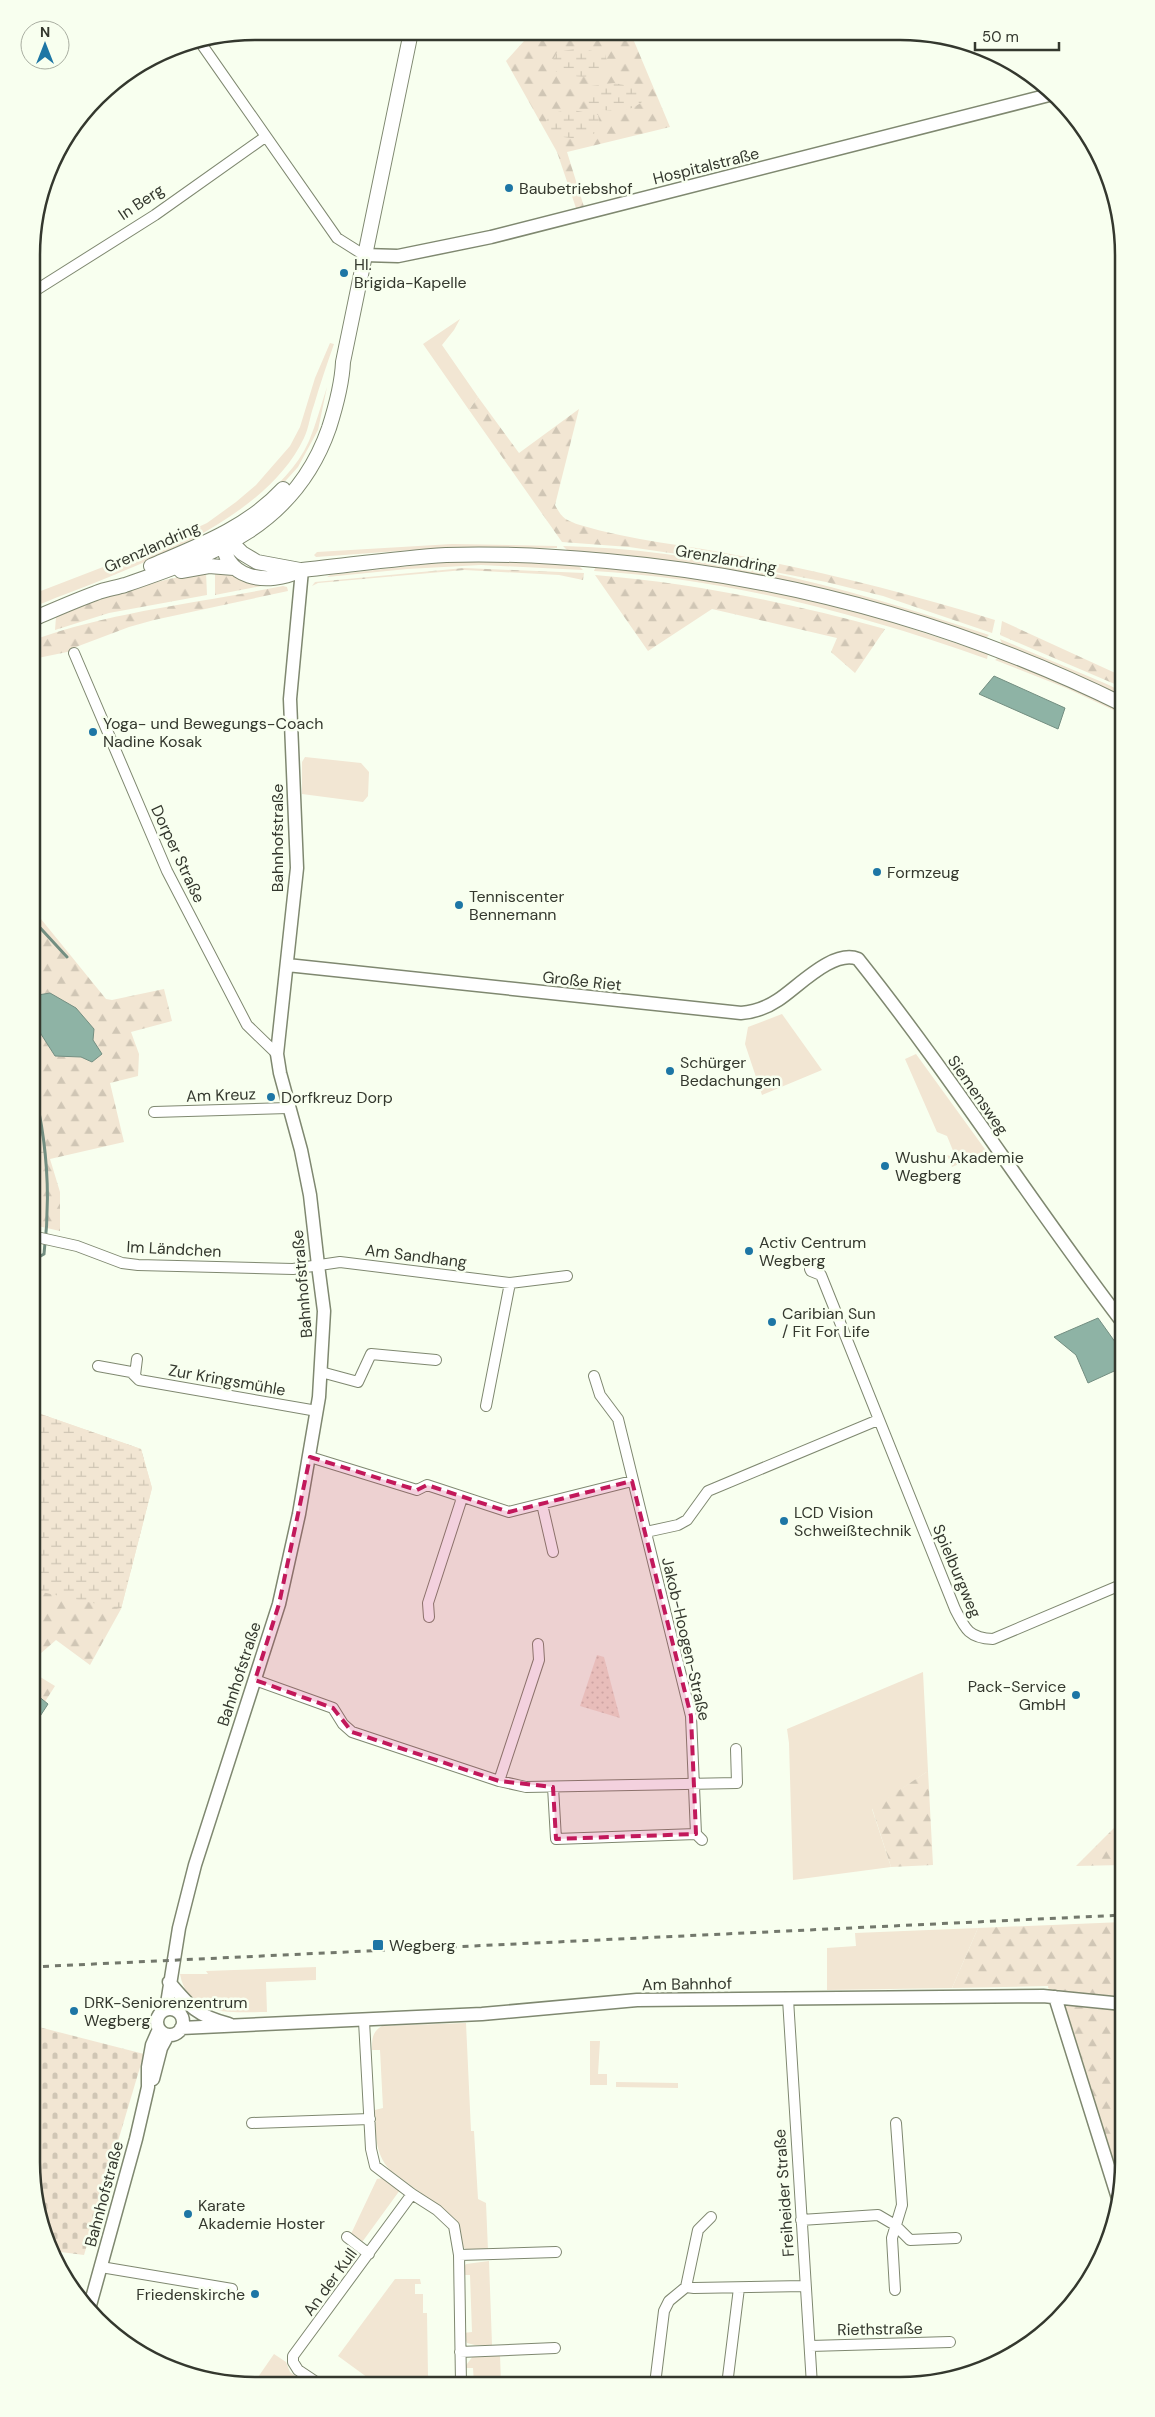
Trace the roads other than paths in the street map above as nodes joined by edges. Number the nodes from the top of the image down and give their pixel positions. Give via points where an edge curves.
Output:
1 (409, 40) edge
2 (203, 46) edge
3 (1045, 96) edge
4 (265, 137) junction
5 (364, 255) junction
6 (40, 288) edge
7 (226, 541) junction
8 (234, 568) junction
9 (302, 570) junction
10 (148, 576) junction
11 (97, 592) junction
12 (40, 616) edge
13 (74, 653) dead end
14 (1115, 701) edge
15 (858, 959) joint
16 (286, 965) junction
17 (277, 1054) junction
18 (288, 1108) junction
19 (154, 1112) dead end
20 (40, 1238) edge
21 (318, 1265) junction
22 (810, 1269) dead end
23 (567, 1276) dead end
24 (510, 1283) junction
25 (1115, 1311) edge
26 (137, 1359) dead end
27 (436, 1360) dead end
28 (98, 1366) dead end
29 (321, 1372) junction
30 (134, 1375) junction
31 (594, 1376) dead end
32 (486, 1406) dead end
33 (317, 1411) junction
34 (878, 1420) junction
35 (310, 1457) junction
36 (632, 1481) junction
37 (462, 1498) junction
38 (542, 1504) junction
39 (646, 1532) junction
40 (553, 1552) dead end
41 (1115, 1587) edge
42 (429, 1616) dead end
43 (538, 1644) dead end
44 (255, 1680) junction
45 (736, 1749) dead end
46 (499, 1781) junction
47 (693, 1784) junction
48 (553, 1787) junction
49 (169, 1982) junction
50 (1055, 1998) junction
51 (788, 1999) junction
52 (1115, 2003) edge
53 (166, 2010) junction
54 (364, 2021) junction
55 (182, 2023) junction
56 (251, 2026) junction
57 (164, 2032) junction
58 (370, 2119) junction
59 (252, 2123) dead end
60 (896, 2123) dead end
61 (1114, 2185) edge
62 (412, 2194) junction
63 (711, 2217) dead end
64 (801, 2220) junction
65 (895, 2226) junction
66 (347, 2237) dead end
67 (956, 2238) dead end
68 (556, 2252) dead end
69 (369, 2254) junction
70 (459, 2255) junction
71 (101, 2266) junction
72 (805, 2286) junction
73 (686, 2287) junction
74 (739, 2288) junction
75 (232, 2289) dead end
76 (895, 2290) dead end
77 (91, 2302) edge
78 (950, 2342) dead end
79 (810, 2346) junction
80 (555, 2348) dead end
81 (460, 2352) junction
82 (308, 2377) edge
83 (461, 2377) edge
84 (656, 2377) edge
85 (728, 2377) edge
86 (812, 2377) edge

1 - 5 main road
2 - 4 street
3 - 5 street, Hospitalstraße via 492,237 398,256
4 - 5 street via 337,238
4 - 6 street, In Berg via 155,215
5 - 7 main road via 342,378 321,450 302,482 276,510 251,531
7 - 8 main road, Grenzlandring via 228,562
7 - 9 main road, Grenzlandring via 257,562
7 - 10 main road, Grenzlandring
7 - 11 main road, Grenzlandring via 110,584
8 - 9 main road, Grenzlandring via 250,576 268,578
8 - 10 main road via 209,566
9 - 14 main road, Grenzlandring via 446,555 516,554 713,574 834,598 936,628 1023,660
9 - 16 street, Bahnhofstraße via 290,699 297,868
10 - 11 main road, Grenzlandring
11 - 12 main road, Grenzlandring
13 - 17 street, Dorper Straße via 172,879 247,1025
15 - 16 street, Große Riet via 850,956 834,960 777,1001 762,1009 741,1013
15 - 25 street, Siemensweg
16 - 17 street, Bahnhofstraße
17 - 18 street, Bahnhofstraße
18 - 19 street, Am Kreuz
18 - 21 street, Bahnhofstraße via 310,1195
20 - 21 street, Im Ländchen via 138,1265 294,1269
21 - 24 street, Am Sandhang via 340,1262
21 - 29 street, Bahnhofstraße via 324,1311
22 - 34 street, Spielburgweg via 821,1275
23 - 24 street, Am Sandhang
24 - 32 street
26 - 30 street
27 - 29 street via 371,1354 358,1382
28 - 30 street, Zur Kringsmühle
29 - 33 street, Bahnhofstraße
30 - 33 street, Zur Kringsmühle via 139,1380
31 - 36 street, Jakob-Hoogen-Straße via 600,1395 618,1419
33 - 35 street, Bahnhofstraße
34 - 39 street via 708,1491 687,1520
34 - 41 street, Spielburgweg via 966,1630 978,1638 993,1639
35 - 37 street via 418,1490 427,1485
35 - 44 street, Bahnhofstraße via 278,1604
36 - 38 street
36 - 39 street, Jakob-Hoogen-Straße
37 - 38 street via 510,1512
37 - 42 street via 428,1603
38 - 40 street
39 - 47 street, Jakob-Hoogen-Straße via 691,1716
43 - 46 street via 539,1660
44 - 46 street via 333,1708 352,1732
44 - 49 street, Bahnhofstraße via 195,1865
45 - 47 street via 737,1782
46 - 48 street via 526,1787
47 - 48 street
47 - 48 street, Jakob-Hoogen-Straße via 699,1837 556,1840
49 - 53 street, Bahnhofstraße
49 - 56 street, Am Bahnhof via 203,2017
50 - 51 street, Am Bahnhof
50 - 52 street, Am Bahnhof
50 - 61 street
51 - 54 street, Am Bahnhof via 637,2000
51 - 64 street, Freiheider Straße
53 - 55 street via 174,2009
53 - 57 street, Bahnhofstraße via 158,2018
54 - 56 street, Am Bahnhof
54 - 58 street
55 - 56 street, Am Bahnhof via 229,2028
55 - 57 street via 176,2034
57 - 71 street, Bahnhofstraße
58 - 59 street
58 - 62 street via 375,2166
60 - 65 street via 902,2205
62 - 69 street, An der Kull
62 - 70 street via 454,2226
63 - 73 street via 698,2230
64 - 65 street via 878,2215
64 - 72 street, Freiheider Straße
65 - 67 street via 910,2240
65 - 76 street via 892,2238
66 - 69 street
68 - 70 street
69 - 82 street, An der Kull via 294,2356 293,2362 298,2370
70 - 81 street
71 - 75 street
71 - 77 street, Bahnhofstraße
72 - 74 street
72 - 79 street, Freiheider Straße
73 - 74 street
73 - 84 street via 669,2301 664,2311
74 - 85 street
78 - 79 street, Riethstraße
79 - 86 street, Freiheider Straße
80 - 81 street
81 - 83 street

